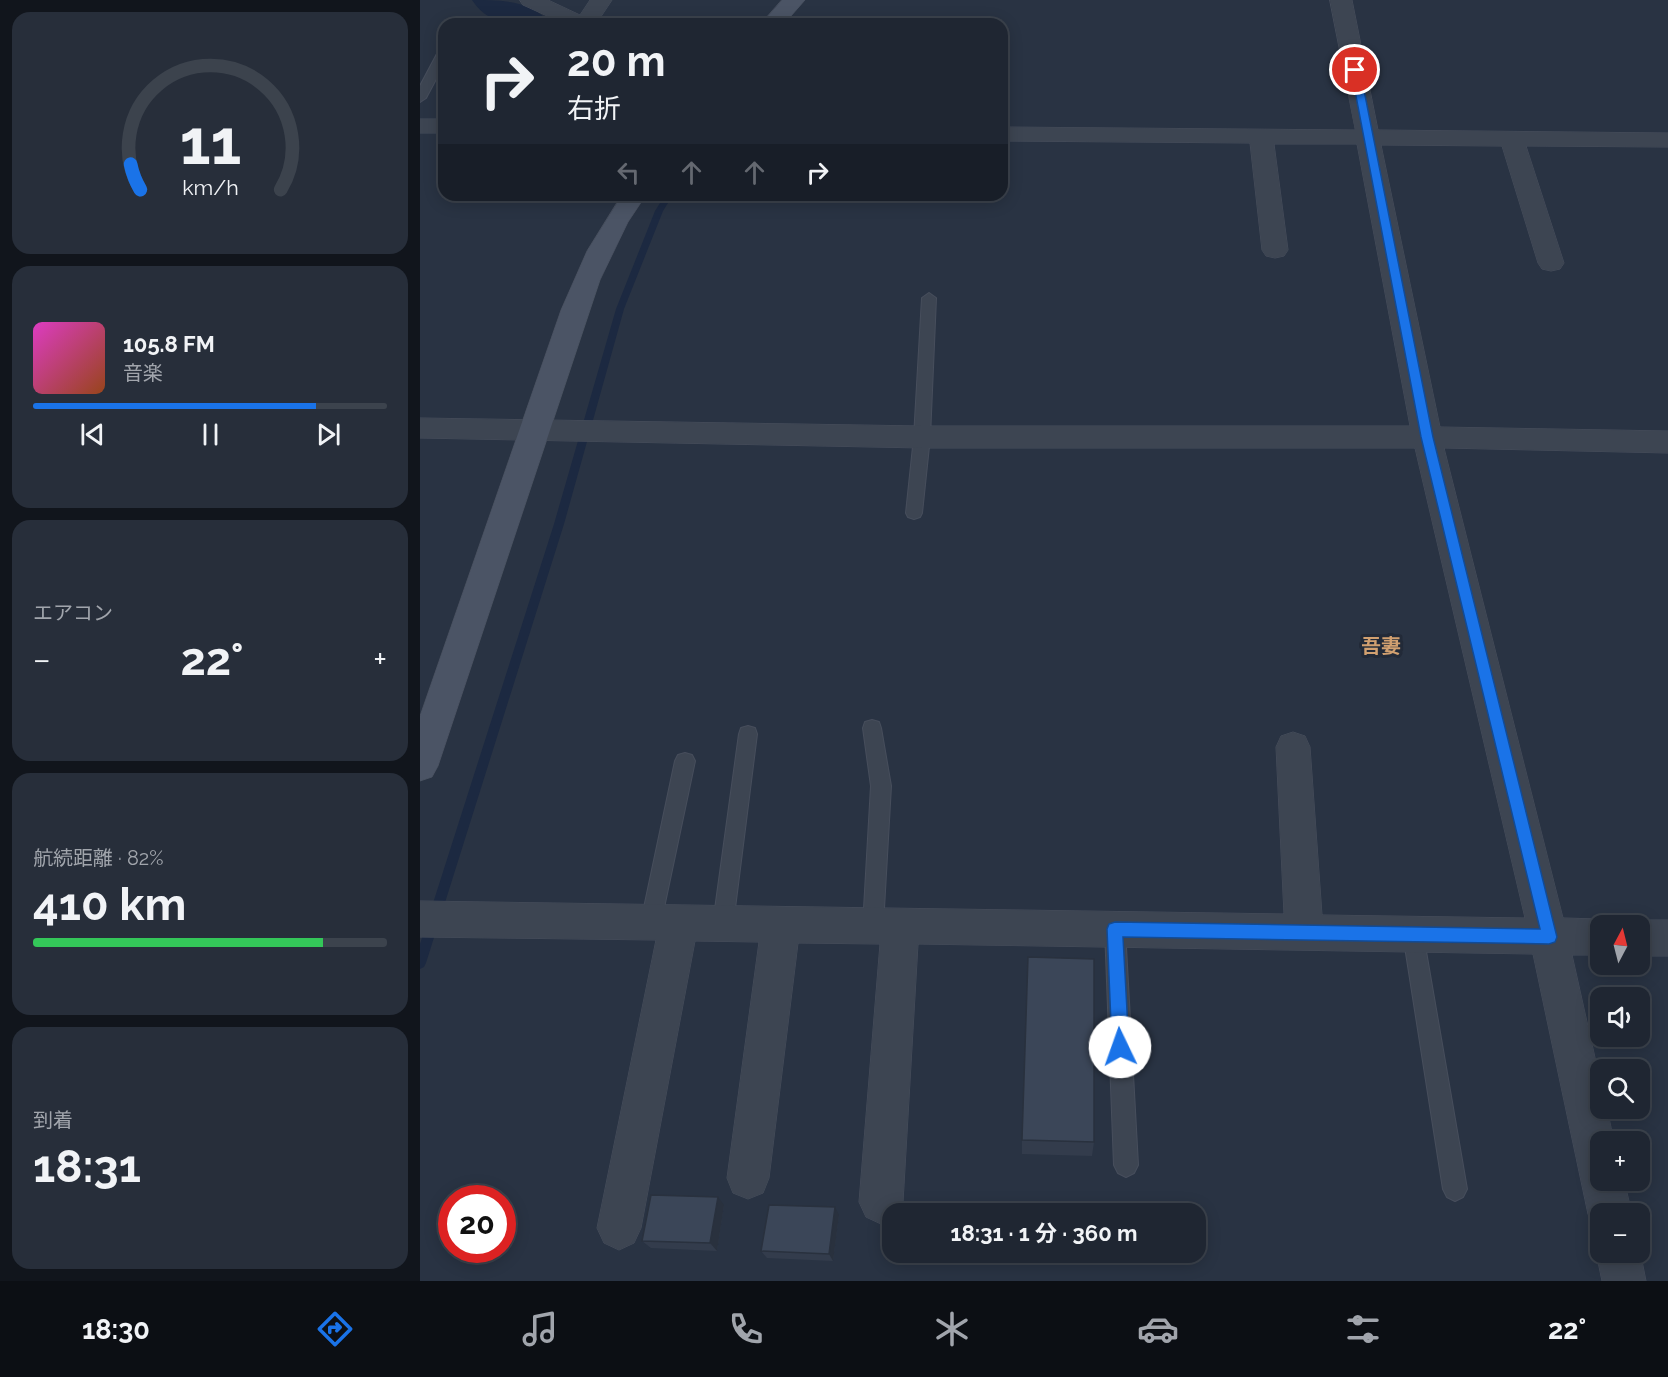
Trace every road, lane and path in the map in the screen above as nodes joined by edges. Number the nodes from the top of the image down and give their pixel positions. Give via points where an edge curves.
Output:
1 (531, 0) edge
2 (601, 0) edge
3 (794, 0) edge
4 (1341, 0) edge
5 (571, 18) edge
6 (588, 18) edge
7 (778, 18) edge
8 (438, 64) edge
9 (420, 98) edge
10 (420, 126) edge
11 (438, 126) edge
12 (1008, 134) edge
13 (1261, 138) junction
14 (1370, 139) junction
15 (1512, 140) junction
16 (1668, 140) edge
17 (630, 201) edge
18 (1275, 250) dead end
19 (1551, 263) dead end
20 (929, 297) dead end
21 (420, 428) edge
22 (535, 430) junction
23 (922, 437) junction
24 (1427, 437) junction
25 (1668, 442) edge
26 (914, 513) dead end
27 (872, 728) dead end
28 (748, 734) dead end
29 (1293, 747) dead end
30 (685, 761) dead end
31 (420, 766) edge
32 (420, 919) edge
33 (665, 922) junction
34 (723, 924) junction
35 (781, 924) junction
36 (886, 926) junction
37 (1115, 929) junction
38 (1304, 932) junction
39 (1413, 934) junction
40 (1549, 937) junction
41 (1590, 937) edge
42 (1650, 938) edge
43 (1668, 938) edge
44 (1591, 1131) edge
45 (1126, 1165) dead end
46 (748, 1178) dead end
47 (1455, 1189) dead end
48 (881, 1202) dead end
49 (618, 1228) dead end
50 (1620, 1263) edge
51 (1624, 1281) edge

1 - 5 street
2 - 6 street
3 - 7 street
4 - 14 street
8 - 9 lane
10 - 11 street
12 - 13 street
13 - 14 street
13 - 18 street
14 - 15 street
14 - 24 street
15 - 16 street
15 - 19 street
17 - 22 street via 597,255 571,313
20 - 23 lane
21 - 22 street
22 - 23 street
22 - 31 street
23 - 24 street
23 - 26 lane
24 - 25 street
24 - 40 street
27 - 36 lane via 881,786
28 - 34 lane
29 - 38 street
30 - 33 lane
32 - 33 street
33 - 34 street
33 - 49 street
34 - 35 street
35 - 36 street
35 - 46 street
36 - 37 street
36 - 48 street
37 - 38 street
37 - 45 lane
38 - 39 street
39 - 40 street
39 - 47 lane
40 - 41 street
40 - 44 street
42 - 43 street
50 - 51 street

